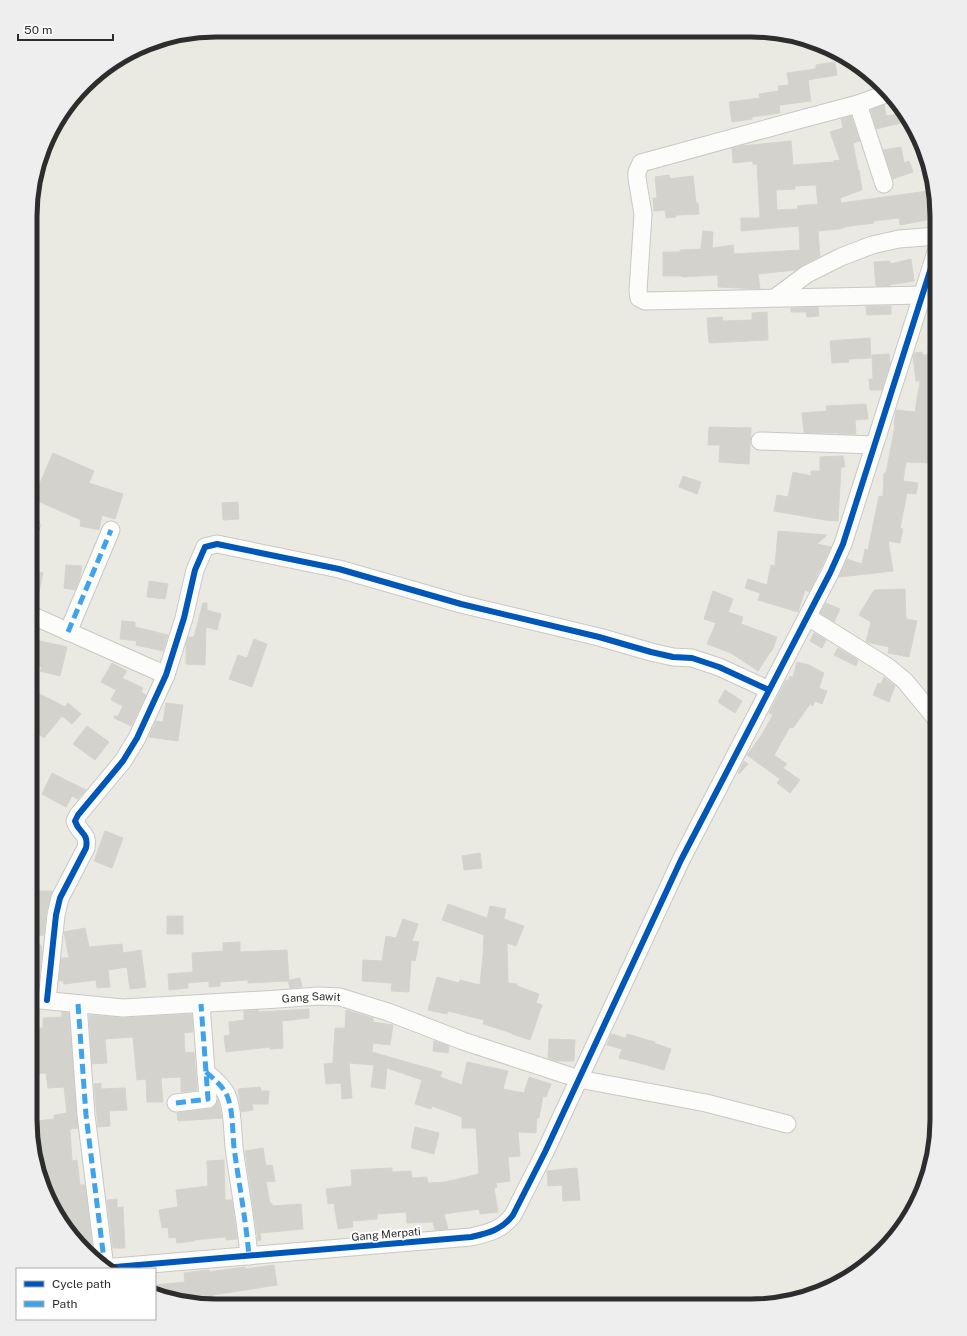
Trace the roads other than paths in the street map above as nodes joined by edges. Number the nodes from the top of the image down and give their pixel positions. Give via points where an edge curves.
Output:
1 (883, 95) edge
2 (858, 104) junction
3 (884, 184) dead end
4 (930, 237) edge
5 (930, 272) edge
6 (923, 295) junction
7 (776, 298) junction
8 (760, 441) dead end
9 (874, 445) junction
10 (111, 530) dead end
11 (808, 617) junction
12 (37, 618) edge
13 (68, 632) junction
14 (166, 675) junction
15 (769, 690) junction
16 (930, 711) edge
17 (37, 999) edge
18 (47, 1000) junction
19 (78, 1004) junction
20 (201, 1004) junction
21 (206, 1072) junction
22 (579, 1079) junction
23 (176, 1103) dead end
24 (787, 1124) dead end
25 (249, 1256) junction
26 (103, 1259) edge
27 (114, 1267) edge

1 - 2 street
2 - 3 street
2 - 7 street via 641,163 637,172 643,214 639,298 645,301
4 - 7 street via 899,239 841,256 807,274
5 - 6 street, Gang Merpati
6 - 7 street
6 - 9 street, Gang Merpati
8 - 9 street
9 - 11 street, Gang Merpati via 842,544
10 - 13 street
11 - 15 street, Gang Merpati
11 - 16 street via 888,667 905,681
12 - 13 street
13 - 14 street
14 - 15 street via 198,563 205,547 216,544 339,569 461,604 651,652 692,658 719,667
14 - 18 street via 131,750 75,821 88,840 60,898
15 - 22 street, Gang Merpati via 681,860
17 - 18 street, Gang Sawit
18 - 19 street, Gang Sawit
19 - 20 street, Gang Sawit via 123,1008
19 - 26 street via 86,1115
20 - 21 street
20 - 22 street, Gang Sawit via 340,996 462,1041
21 - 23 street via 208,1099
21 - 25 street via 221,1085 228,1097
22 - 24 street, Gang Sawit via 706,1103
22 - 25 street, Gang Merpati via 546,1152 513,1215 499,1228 471,1237
25 - 27 street, Gang Merpati

